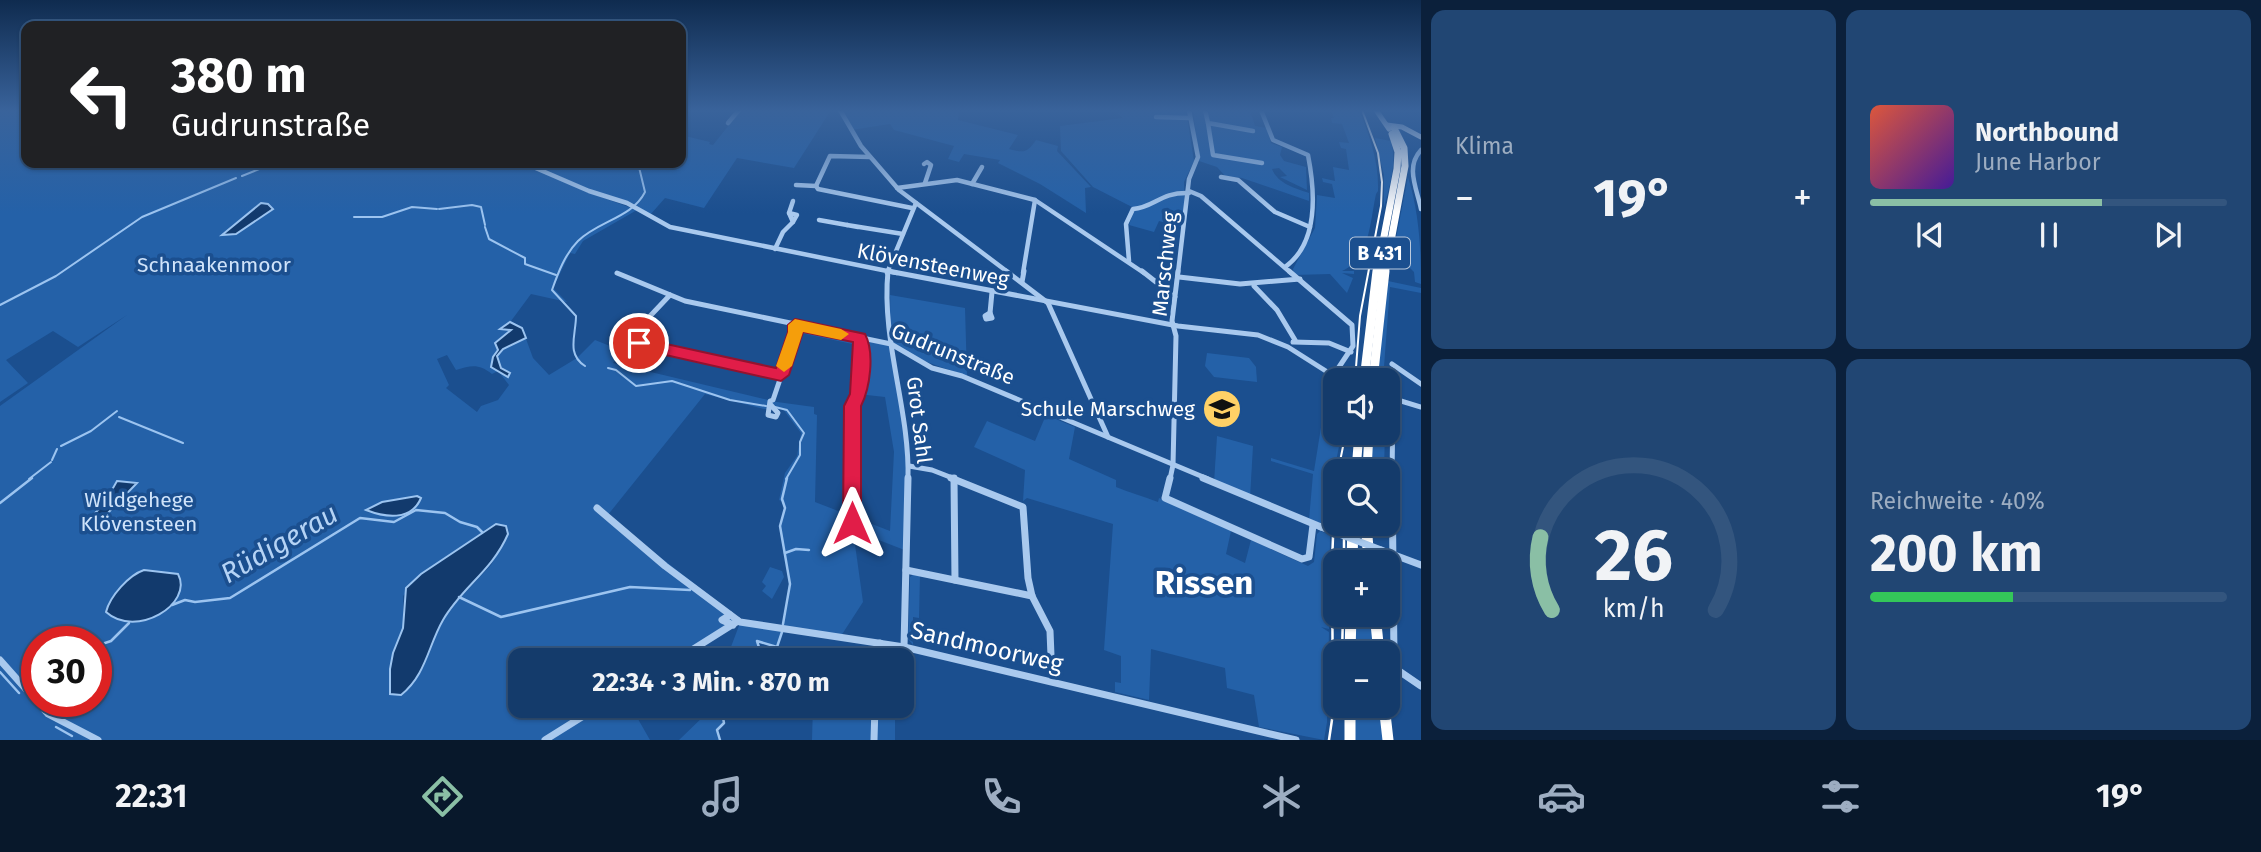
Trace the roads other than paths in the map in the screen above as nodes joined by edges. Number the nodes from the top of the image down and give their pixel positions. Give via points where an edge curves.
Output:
1 (859, 145) edge
2 (1195, 145) edge
3 (1211, 145) edge
4 (1284, 145) edge
5 (1396, 145) edge
6 (1402, 145) edge
7 (1421, 150) edge
8 (870, 157) junction
9 (1262, 163) dead end
10 (982, 167) dead end
11 (536, 168) edge
12 (930, 169) dead end
13 (1221, 177) dead end
14 (925, 183) junction
15 (972, 184) junction
16 (796, 185) dead end
17 (816, 186) junction
18 (897, 188) junction
19 (1189, 192) junction
20 (1035, 200) junction
21 (793, 201) dead end
22 (914, 205) junction
23 (1421, 209) edge
24 (819, 220) dead end
25 (847, 225) joint
26 (858, 227) joint
27 (1310, 227) junction
28 (902, 236) junction
29 (775, 249) junction
30 (1129, 261) junction
31 (1285, 267) junction
32 (617, 273) dead end
33 (887, 273) junction
34 (1179, 277) junction
35 (1300, 279) junction
36 (1022, 282) junction
37 (1255, 286) junction
38 (992, 292) junction
39 (670, 296) junction
40 (1175, 297) junction
41 (1037, 298) junction
42 (1048, 303) junction
43 (990, 313) dead end
44 (795, 325) junction
45 (1173, 325) junction
46 (860, 338) junction
47 (627, 340) junction
48 (1295, 341) junction
49 (891, 344) junction
50 (1288, 346) junction
51 (617, 351) dead end
52 (1351, 352) junction
53 (1392, 364) dead end
54 (1342, 368) edge
55 (1365, 368) edge
56 (1374, 368) edge
57 (1323, 369) edge
58 (781, 375) junction
59 (1421, 384) edge
60 (1400, 401) edge
61 (1421, 407) edge
62 (772, 408) dead end
63 (1108, 438) junction
64 (1390, 445) edge
65 (1173, 465) junction
66 (909, 466) junction
67 (954, 478) junction
68 (597, 508) dead end
69 (852, 523) dead end
70 (1317, 526) junction
71 (1381, 550) edge
72 (1391, 550) edge
73 (1400, 557) edge
74 (1421, 565) edge
75 (906, 570) junction
76 (955, 580) junction
77 (1032, 596) junction
78 (736, 623) junction
79 (1393, 627) edge
80 (880, 643) junction
81 (904, 647) junction
82 (695, 648) edge
83 (879, 648) edge
84 (0, 660) edge
85 (1404, 675) joint
86 (1052, 681) junction
87 (1421, 686) edge
88 (580, 718) edge
89 (875, 718) edge
90 (1350, 718) edge
91 (1385, 718) edge
92 (92, 739) edge
93 (545, 740) edge
94 (874, 740) edge
95 (1296, 740) edge
96 (1350, 740) edge
97 (1388, 740) edge

1 - 8 street
2 - 19 street, Marschweg via 1198,157
3 - 9 street via 1213,155
4 - 27 street via 1308,155 1313,208
5 - 55 highway, B 431 via 1397,169 1372,297
6 - 56 highway, B 431 via 1405,166 1382,291
7 - 23 street via 1414,158 1412,173
8 - 17 street via 831,154
8 - 18 street
10 - 15 street
11 - 29 street, Klövensteenweg via 636,207 670,228
12 - 14 street
13 - 27 street via 1238,180 1275,212
14 - 15 street via 954,180
14 - 18 street
15 - 20 street
16 - 17 street
17 - 22 street
18 - 22 street
19 - 30 street via 1161,195 1146,207 1133,209 1126,224
19 - 31 street via 1201,196
19 - 34 street, Marschweg
20 - 30 street
20 - 36 street
21 - 29 street via 789,213 797,215
22 - 28 street, Grot Sahl
22 - 36 street
24 - 25 street
25 - 26 street
26 - 28 street
27 - 31 street via 1294,261
28 - 33 street, Grot Sahl
29 - 33 street, Klövensteenweg
30 - 40 street
31 - 35 street
32 - 39 street, Gudrunstraße
33 - 38 street, Klövensteenweg
33 - 49 street, Grot Sahl
34 - 37 street
34 - 40 street, Marschweg
35 - 37 street
35 - 52 street via 1352,325
36 - 41 street
37 - 48 street via 1277,310
38 - 41 street, Klövensteenweg
38 - 43 street
39 - 44 street, Gudrunstraße
39 - 47 street
40 - 45 street, Marschweg
41 - 42 street, Klövensteenweg
42 - 45 street, Klövensteenweg
42 - 63 street
44 - 46 street, Gudrunstraße
44 - 58 street
45 - 50 street, Klövensteenweg via 1258,335
45 - 65 street, Marschweg
46 - 49 street, Gudrunstraße
46 - 69 street via 859,394 852,406
47 - 51 street
47 - 58 street
48 - 50 street
48 - 52 street via 1329,343
49 - 63 street, Gudrunstraße via 932,368 962,376
49 - 66 street, Grot Sahl
50 - 57 street, Klövensteenweg
52 - 54 street
53 - 59 street
58 - 62 street
60 - 61 street
63 - 65 street, Gudrunstraße
64 - 72 street
65 - 70 street, Gudrunstraße
65 - 70 street, Marschweg via 1164,495 1167,500 1306,559
66 - 67 street
66 - 75 street, Grot Sahl
67 - 76 street
67 - 77 street via 1023,507
68 - 78 street via 730,615 722,620
70 - 71 street, Gudrunstraße, bridge
73 - 74 street, Gudrunstraße
75 - 76 street
75 - 81 street, Grot Sahl
76 - 77 street
77 - 86 street via 1049,631
78 - 80 street, Sandmoorweg
78 - 82 street
79 - 85 street via 1394,656
80 - 81 street, Sandmoorweg
80 - 83 street
81 - 86 street, Sandmoorweg
84 - 92 street via 48,714
85 - 87 street
86 - 95 street, Sandmoorweg
88 - 93 street
89 - 94 street
90 - 96 highway
91 - 97 highway

